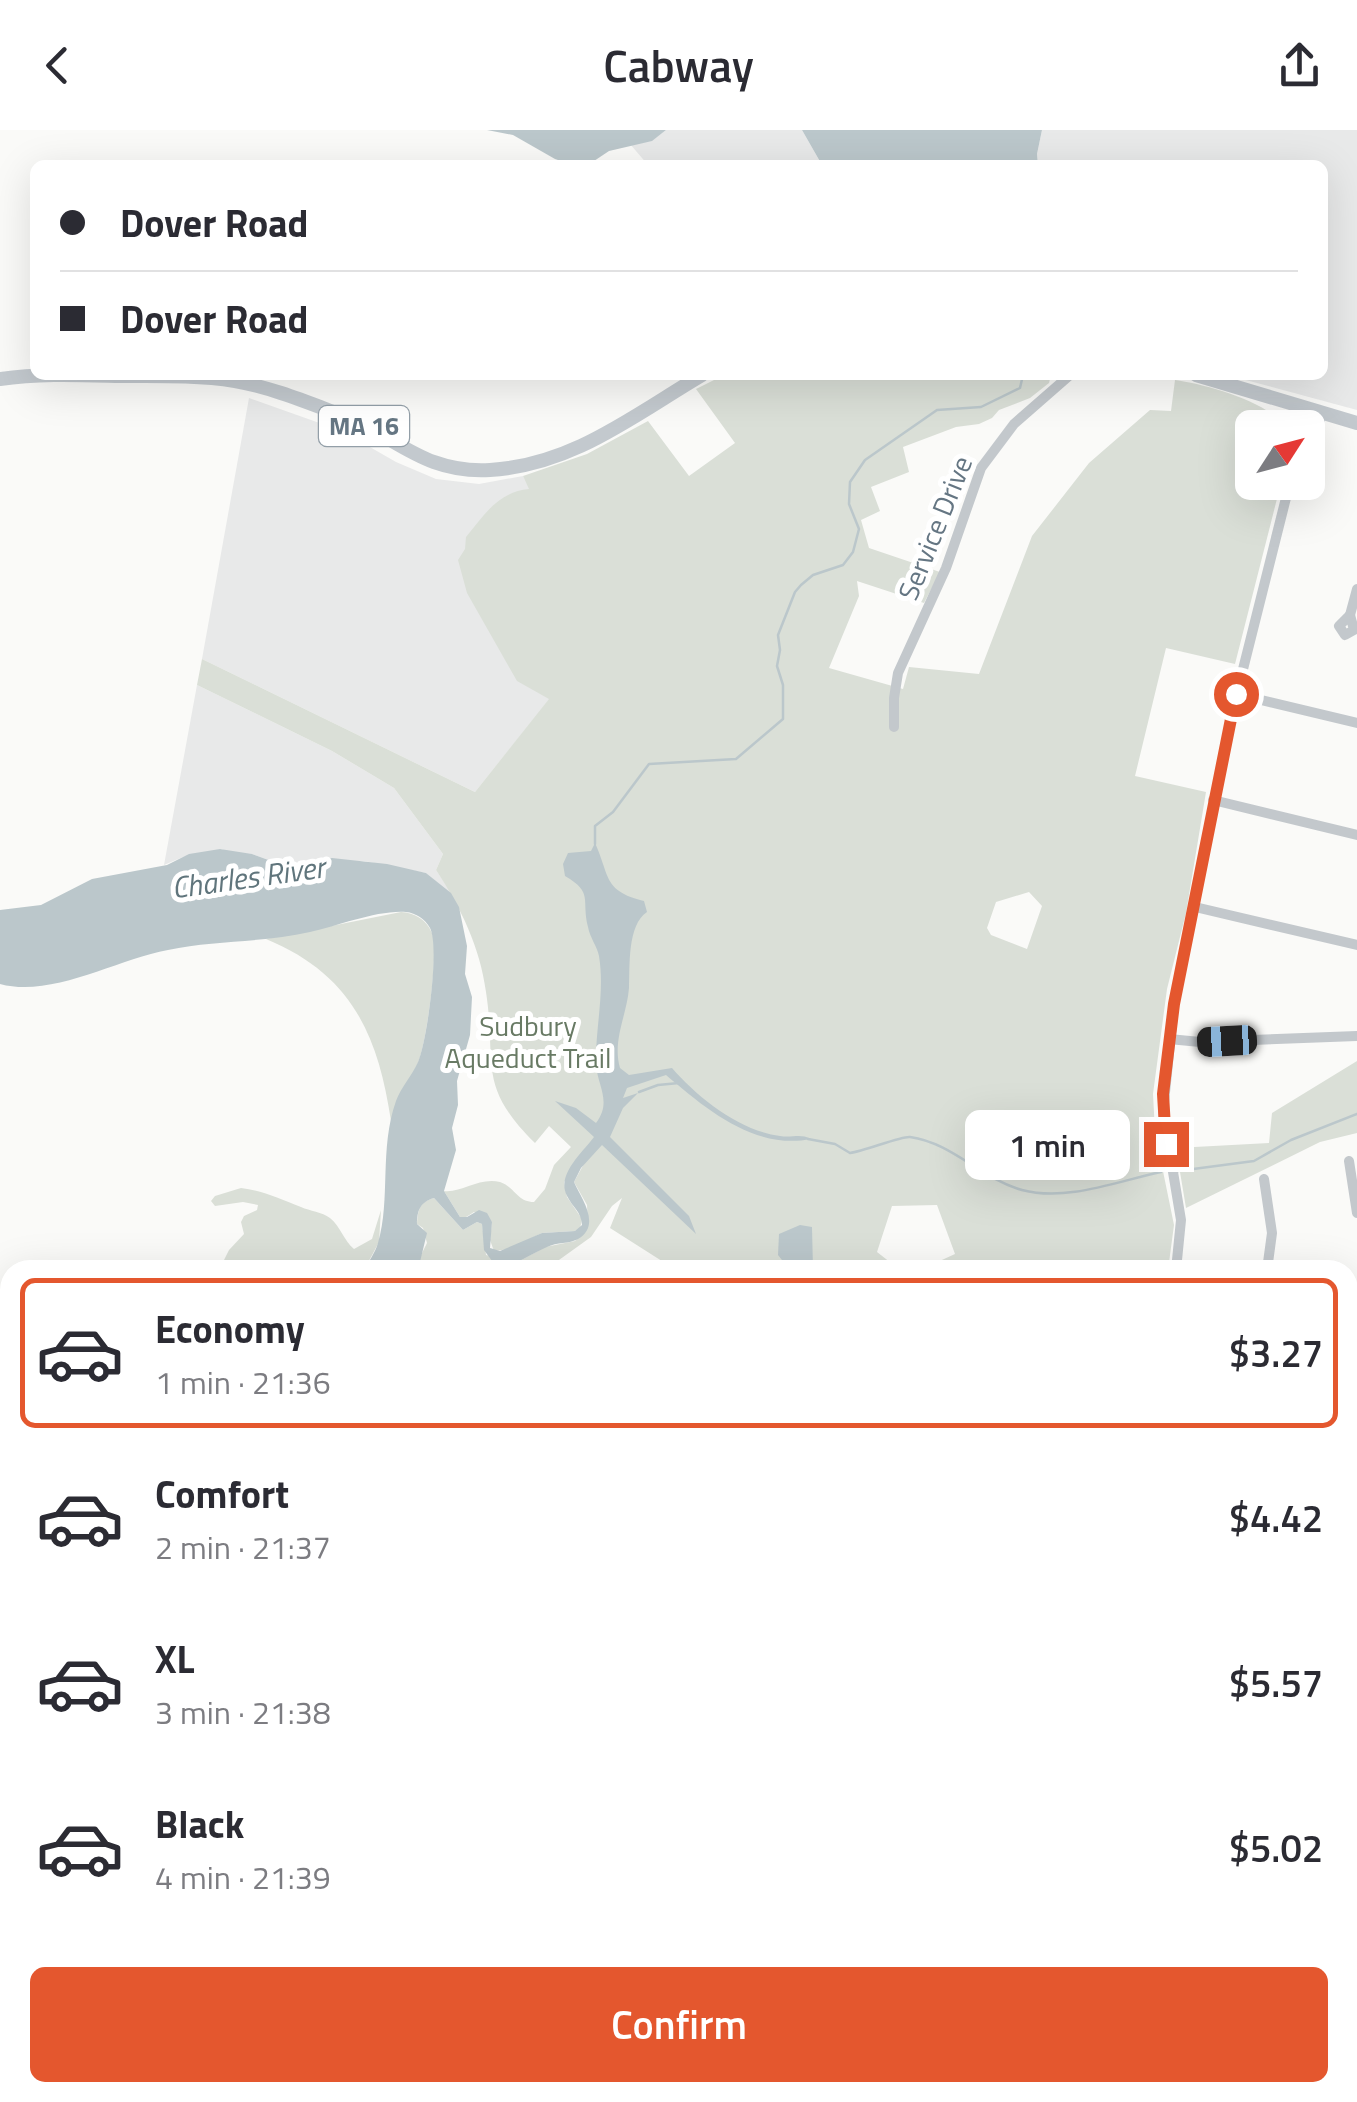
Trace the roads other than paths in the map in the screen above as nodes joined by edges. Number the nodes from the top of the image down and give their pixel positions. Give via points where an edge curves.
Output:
1 (30, 378) edge
2 (0, 379) edge
3 (196, 380) edge
4 (694, 380) edge
5 (1064, 380) edge
6 (1212, 380) edge
7 (1304, 409) joint
8 (1308, 410) edge
9 (1325, 415) edge
10 (1357, 423) edge
11 (1285, 500) edge
12 (1357, 589) edge
13 (1350, 615) dead end
14 (1236, 694) junction
15 (1357, 723) edge
16 (894, 727) dead end
17 (1213, 800) junction
18 (1357, 834) edge
19 (1196, 907) junction
20 (1357, 945) edge
21 (1357, 1036) edge
22 (1169, 1040) junction
23 (1348, 1162) dead end
24 (1264, 1178) dead end
25 (1357, 1213) edge
26 (1177, 1260) edge
27 (1268, 1260) edge

1 - 2 main road, MA 16
3 - 4 main road, MA 16 via 236,382 342,415 419,458 489,470 590,442
5 - 16 street, Service Drive via 1014,424 984,462 898,673
6 - 7 main road
7 - 8 main road
9 - 10 main road
11 - 14 street
12 - 13 street
14 - 15 street
14 - 17 street
17 - 18 street
17 - 19 street
19 - 20 street
19 - 22 street
21 - 22 street
22 - 26 street via 1162,1112 1181,1220
23 - 25 street
24 - 27 street via 1272,1233

